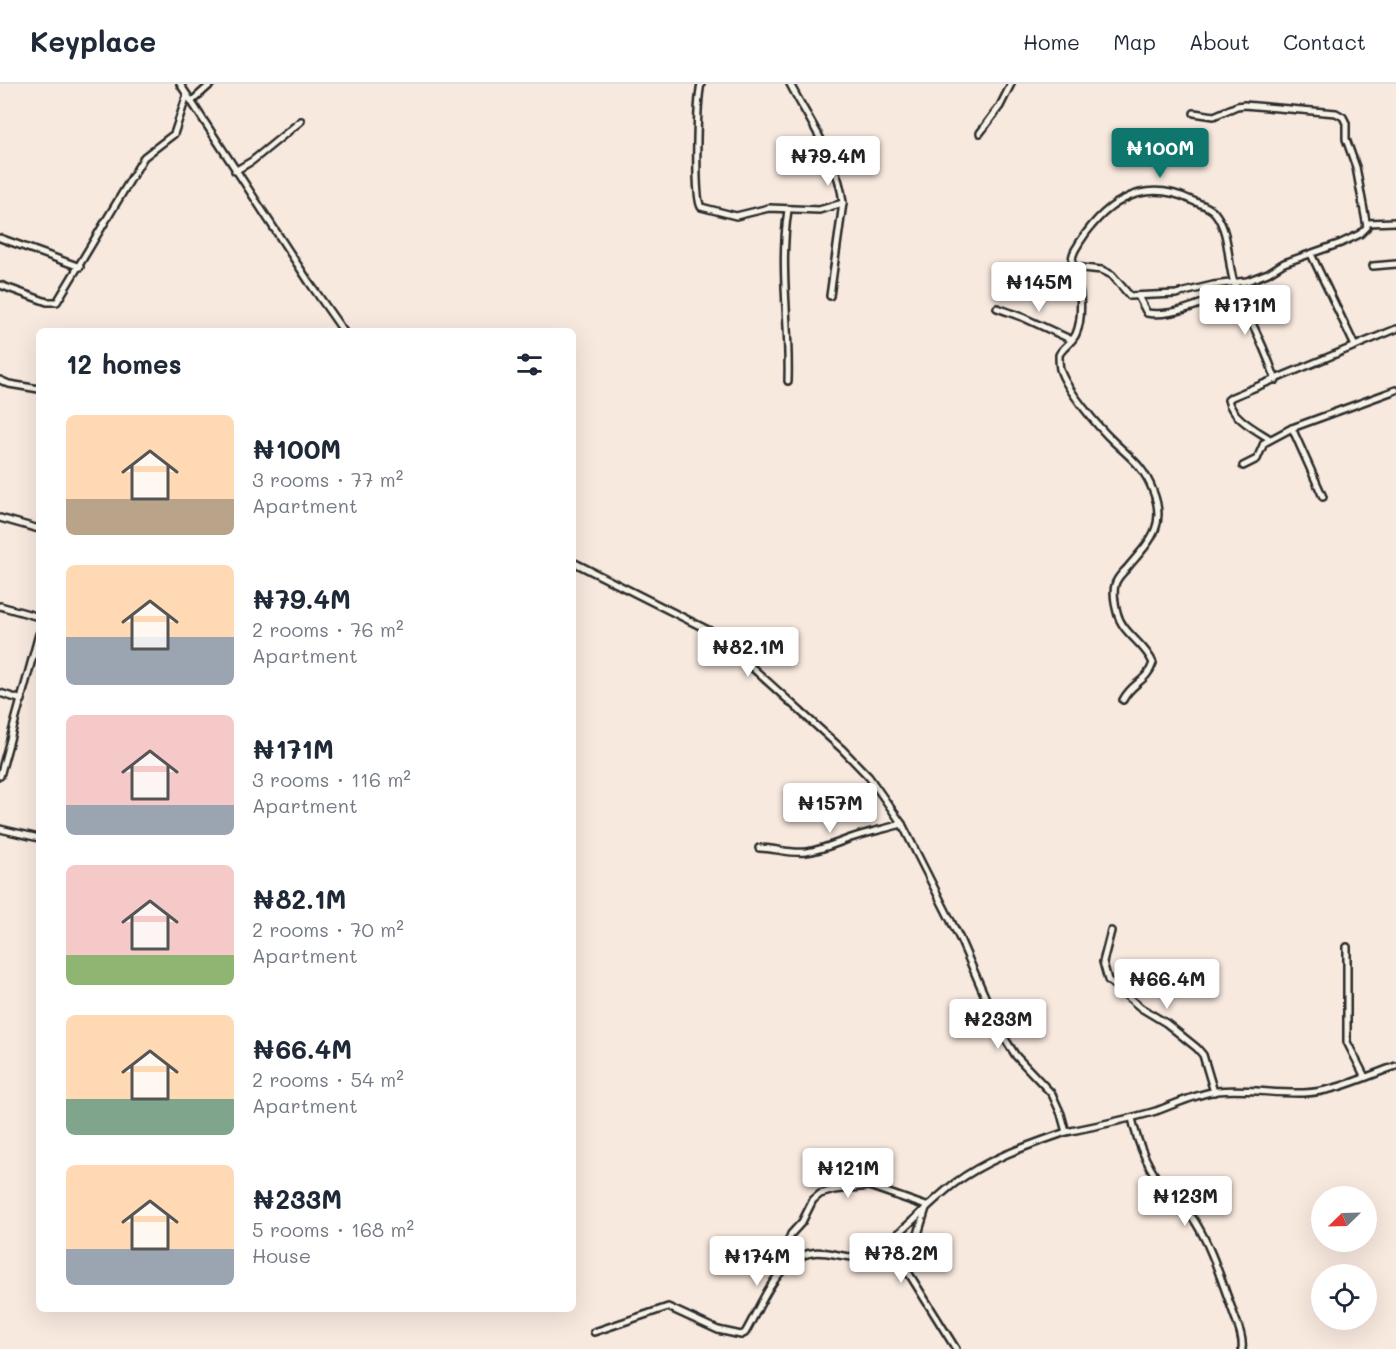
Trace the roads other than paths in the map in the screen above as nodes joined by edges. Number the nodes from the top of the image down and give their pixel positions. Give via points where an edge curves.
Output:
1 (180, 84) edge
2 (211, 84) edge
3 (701, 84) edge
4 (790, 84) edge
5 (1011, 84) edge
6 (187, 95) junction
7 (192, 102) junction
8 (1194, 113) dead end
9 (301, 121) dead end
10 (980, 133) dead end
11 (235, 171) junction
12 (843, 203) junction
13 (788, 210) junction
14 (1396, 222) edge
15 (1367, 223) junction
16 (0, 238) edge
17 (1311, 254) junction
18 (1396, 264) edge
19 (1372, 266) dead end
20 (80, 267) junction
21 (1073, 267) junction
22 (0, 285) edge
23 (1235, 286) junction
24 (830, 296) dead end
25 (1138, 296) junction
26 (997, 308) dead end
27 (341, 328) edge
28 (1396, 329) edge
29 (1072, 340) junction
30 (1355, 346) junction
31 (0, 380) edge
32 (1276, 380) junction
33 (788, 381) dead end
34 (36, 388) edge
35 (1396, 390) edge
36 (1292, 428) junction
37 (1270, 439) junction
38 (1243, 466) dead end
39 (1323, 497) dead end
40 (0, 518) edge
41 (36, 528) edge
42 (576, 564) edge
43 (0, 606) edge
44 (36, 616) edge
45 (36, 646) edge
46 (0, 693) edge
47 (22, 700) junction
48 (1123, 700) dead end
49 (0, 776) edge
50 (902, 824) junction
51 (0, 829) edge
52 (36, 837) edge
53 (759, 848) dead end
54 (1111, 931) dead end
55 (1347, 947) dead end
56 (1396, 1065) edge
57 (1365, 1077) junction
58 (1214, 1092) junction
59 (1132, 1118) junction
60 (1066, 1132) junction
61 (926, 1206) junction
62 (800, 1256) junction
63 (594, 1332) dead end
64 (956, 1349) edge
65 (1242, 1349) edge

1 - 6 street
2 - 7 street
3 - 13 street via 699,204 706,210 729,215 760,208
4 - 12 street via 827,152
5 - 10 street
6 - 7 street
6 - 20 street via 174,134 144,157
7 - 11 street
8 - 15 street via 1214,116 1244,105 1336,113 1343,117
9 - 11 street
11 - 27 street
12 - 13 street via 819,210
12 - 24 street
13 - 33 street via 784,249
14 - 15 street
15 - 17 street via 1359,234
16 - 20 street
17 - 23 street
17 - 30 street
18 - 19 street
20 - 22 street via 53,303
21 - 23 street via 1071,261 1079,245 1117,202 1138,193 1166,191 1215,212 1229,252
21 - 25 street via 1102,270 1112,275 1130,296
21 - 29 street via 1080,307
23 - 25 street via 1213,285 1176,294
23 - 25 street via 1209,300 1162,314 1147,313
23 - 32 street
26 - 29 street
28 - 30 street
29 - 48 street via 1059,355 1065,381 1101,428 1146,473 1158,505 1159,525 1114,588 1120,621 1153,663 1150,673
30 - 32 street
31 - 34 street
32 - 37 street via 1228,400 1233,411
35 - 36 street
36 - 37 street
36 - 39 street
37 - 38 street via 1257,459
40 - 41 street
42 - 50 street via 714,633 842,749 869,777
43 - 44 street
45 - 47 street
46 - 47 street
47 - 49 street
50 - 53 street via 806,852
50 - 60 street via 960,939 1000,1031 1016,1056 1052,1094
51 - 52 street
54 - 58 street via 1103,962 1108,980 1197,1048 1203,1055
55 - 57 street via 1347,1042
56 - 57 street
57 - 58 street via 1306,1093
58 - 59 street
59 - 60 street
59 - 65 street via 1144,1159 1167,1194 1195,1221 1202,1234 1234,1315
60 - 61 street via 1006,1153 964,1176
61 - 62 street via 865,1256 820,1251
61 - 62 street via 868,1186 820,1194 789,1239
61 - 64 street via 909,1272
62 - 63 street via 773,1281 741,1335 718,1330 668,1307

